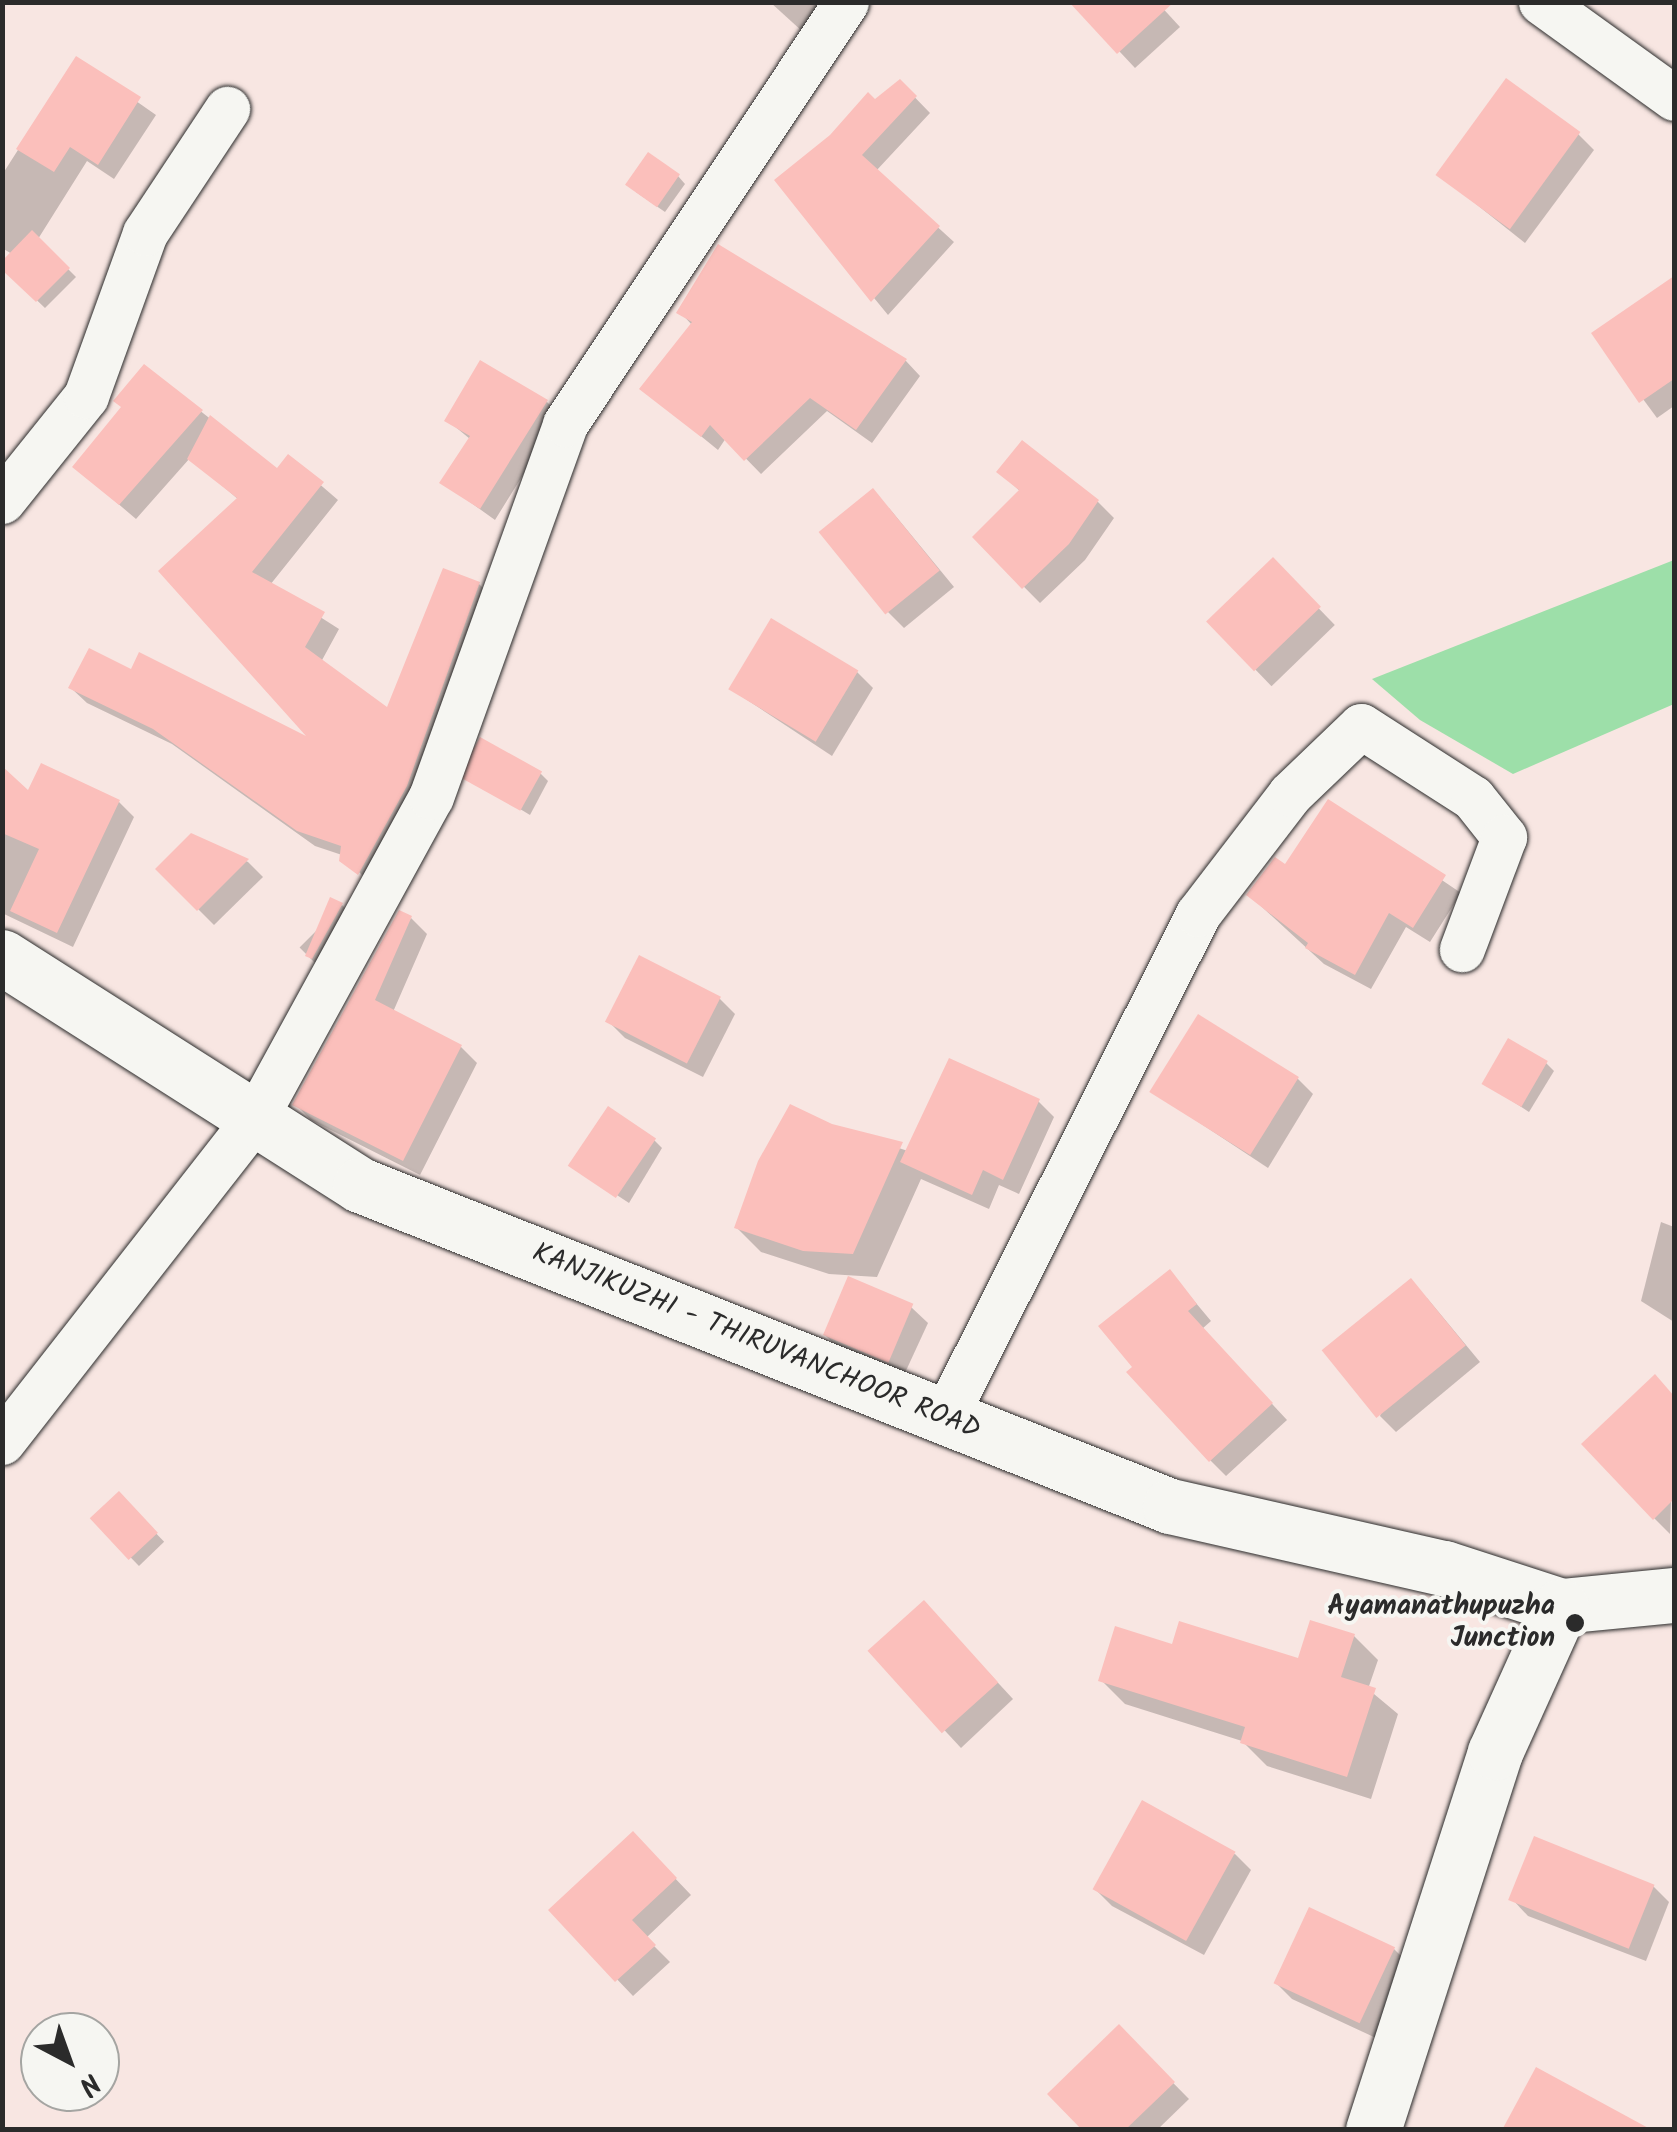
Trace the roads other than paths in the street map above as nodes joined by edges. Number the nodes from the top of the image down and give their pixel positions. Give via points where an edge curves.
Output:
1 (846, 2) edge
2 (1541, 2) edge
3 (1674, 98) edge
4 (227, 109) dead end
5 (2, 501) edge
6 (1462, 949) dead end
7 (2, 957) edge
8 (256, 1118) junction
9 (944, 1417) junction
10 (2, 1442) edge
11 (1674, 1595) edge
12 (1561, 1606) junction
13 (1373, 2130) edge

1 - 8 street via 566,424 431,796
2 - 3 street
4 - 5 street via 145,233 86,396
6 - 9 street via 1504,836 1474,798 1361,726 1290,794 1198,914
7 - 8 main road, KANJIKUZHI - THIRUVANCHOOR ROAD
8 - 9 main road, KANJIKUZHI - THIRUVANCHOOR ROAD via 360,1185
8 - 10 street
9 - 12 main road, KANJIKUZHI - THIRUVANCHOOR ROAD via 1170,1506 1444,1568
11 - 12 main road
12 - 13 main road via 1495,1752

